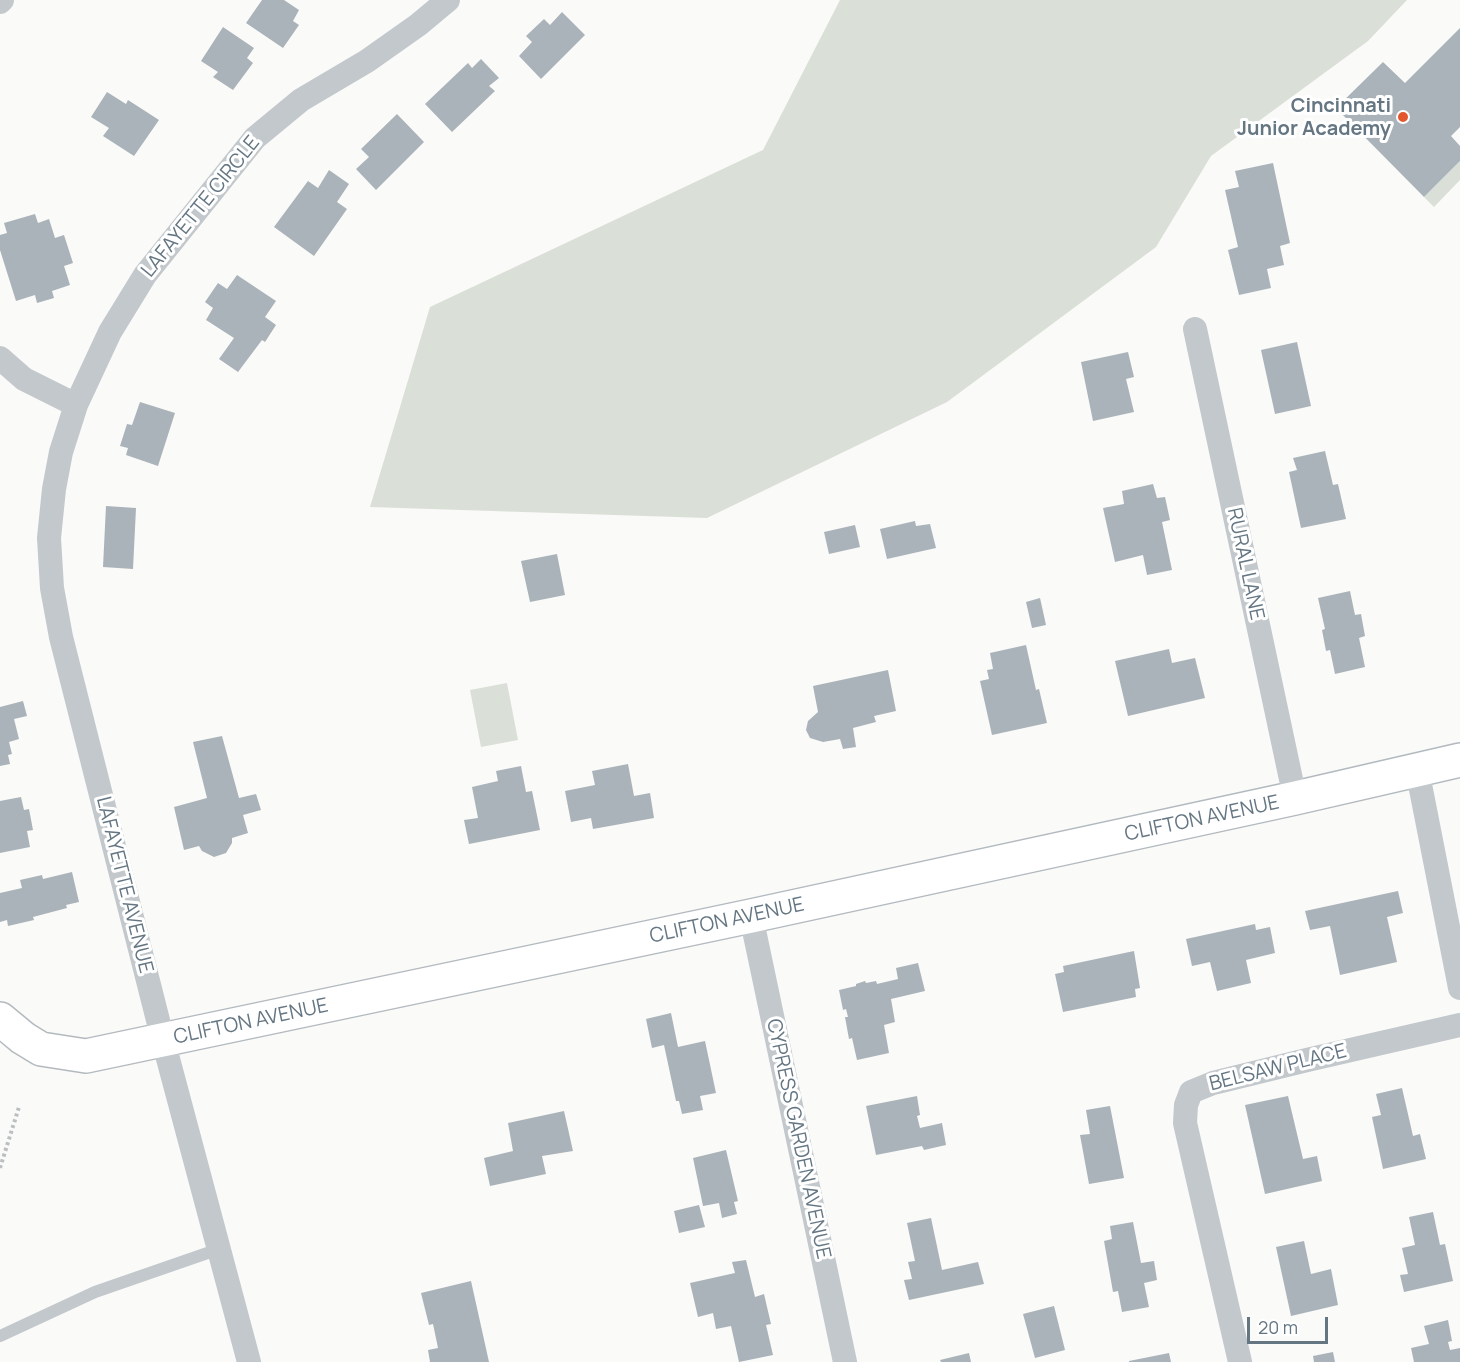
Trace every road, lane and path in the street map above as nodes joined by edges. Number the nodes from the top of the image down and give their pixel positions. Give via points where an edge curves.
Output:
1 (448, 0) edge
2 (1196, 329) dead end
3 (0, 358) edge
4 (76, 405) junction
5 (1460, 760) edge
6 (1417, 769) junction
7 (1295, 798) junction
8 (751, 916) junction
9 (1460, 988) edge
10 (0, 1019) edge
11 (1460, 1025) edge
12 (164, 1040) junction
13 (19, 1107) dead end
14 (0, 1168) edge
15 (219, 1249) junction
16 (0, 1336) edge
17 (249, 1362) edge
18 (845, 1362) edge
19 (1240, 1362) edge

1 - 4 street, LAFAYETTE CIRCLE via 368,61 302,100 255,138 145,275 110,332
2 - 7 street, RURAL LANE
3 - 4 street via 24,378
4 - 12 street, LAFAYETTE AVENUE via 54,489 49,538 52,588 61,637
5 - 6 main road, CLIFTON AVENUE
6 - 7 main road, CLIFTON AVENUE
6 - 9 street
7 - 8 main road, CLIFTON AVENUE
8 - 12 main road, CLIFTON AVENUE
8 - 18 street, CYPRESS GARDEN AVENUE
10 - 12 main road, CLIFTON AVENUE via 41,1048 86,1056
11 - 19 street, BELSAW PLACE via 1213,1083 1191,1092 1185,1122
12 - 15 street, LAFAYETTE AVENUE
13 - 14 path
15 - 16 lane via 95,1292
15 - 17 street, LAFAYETTE AVENUE

